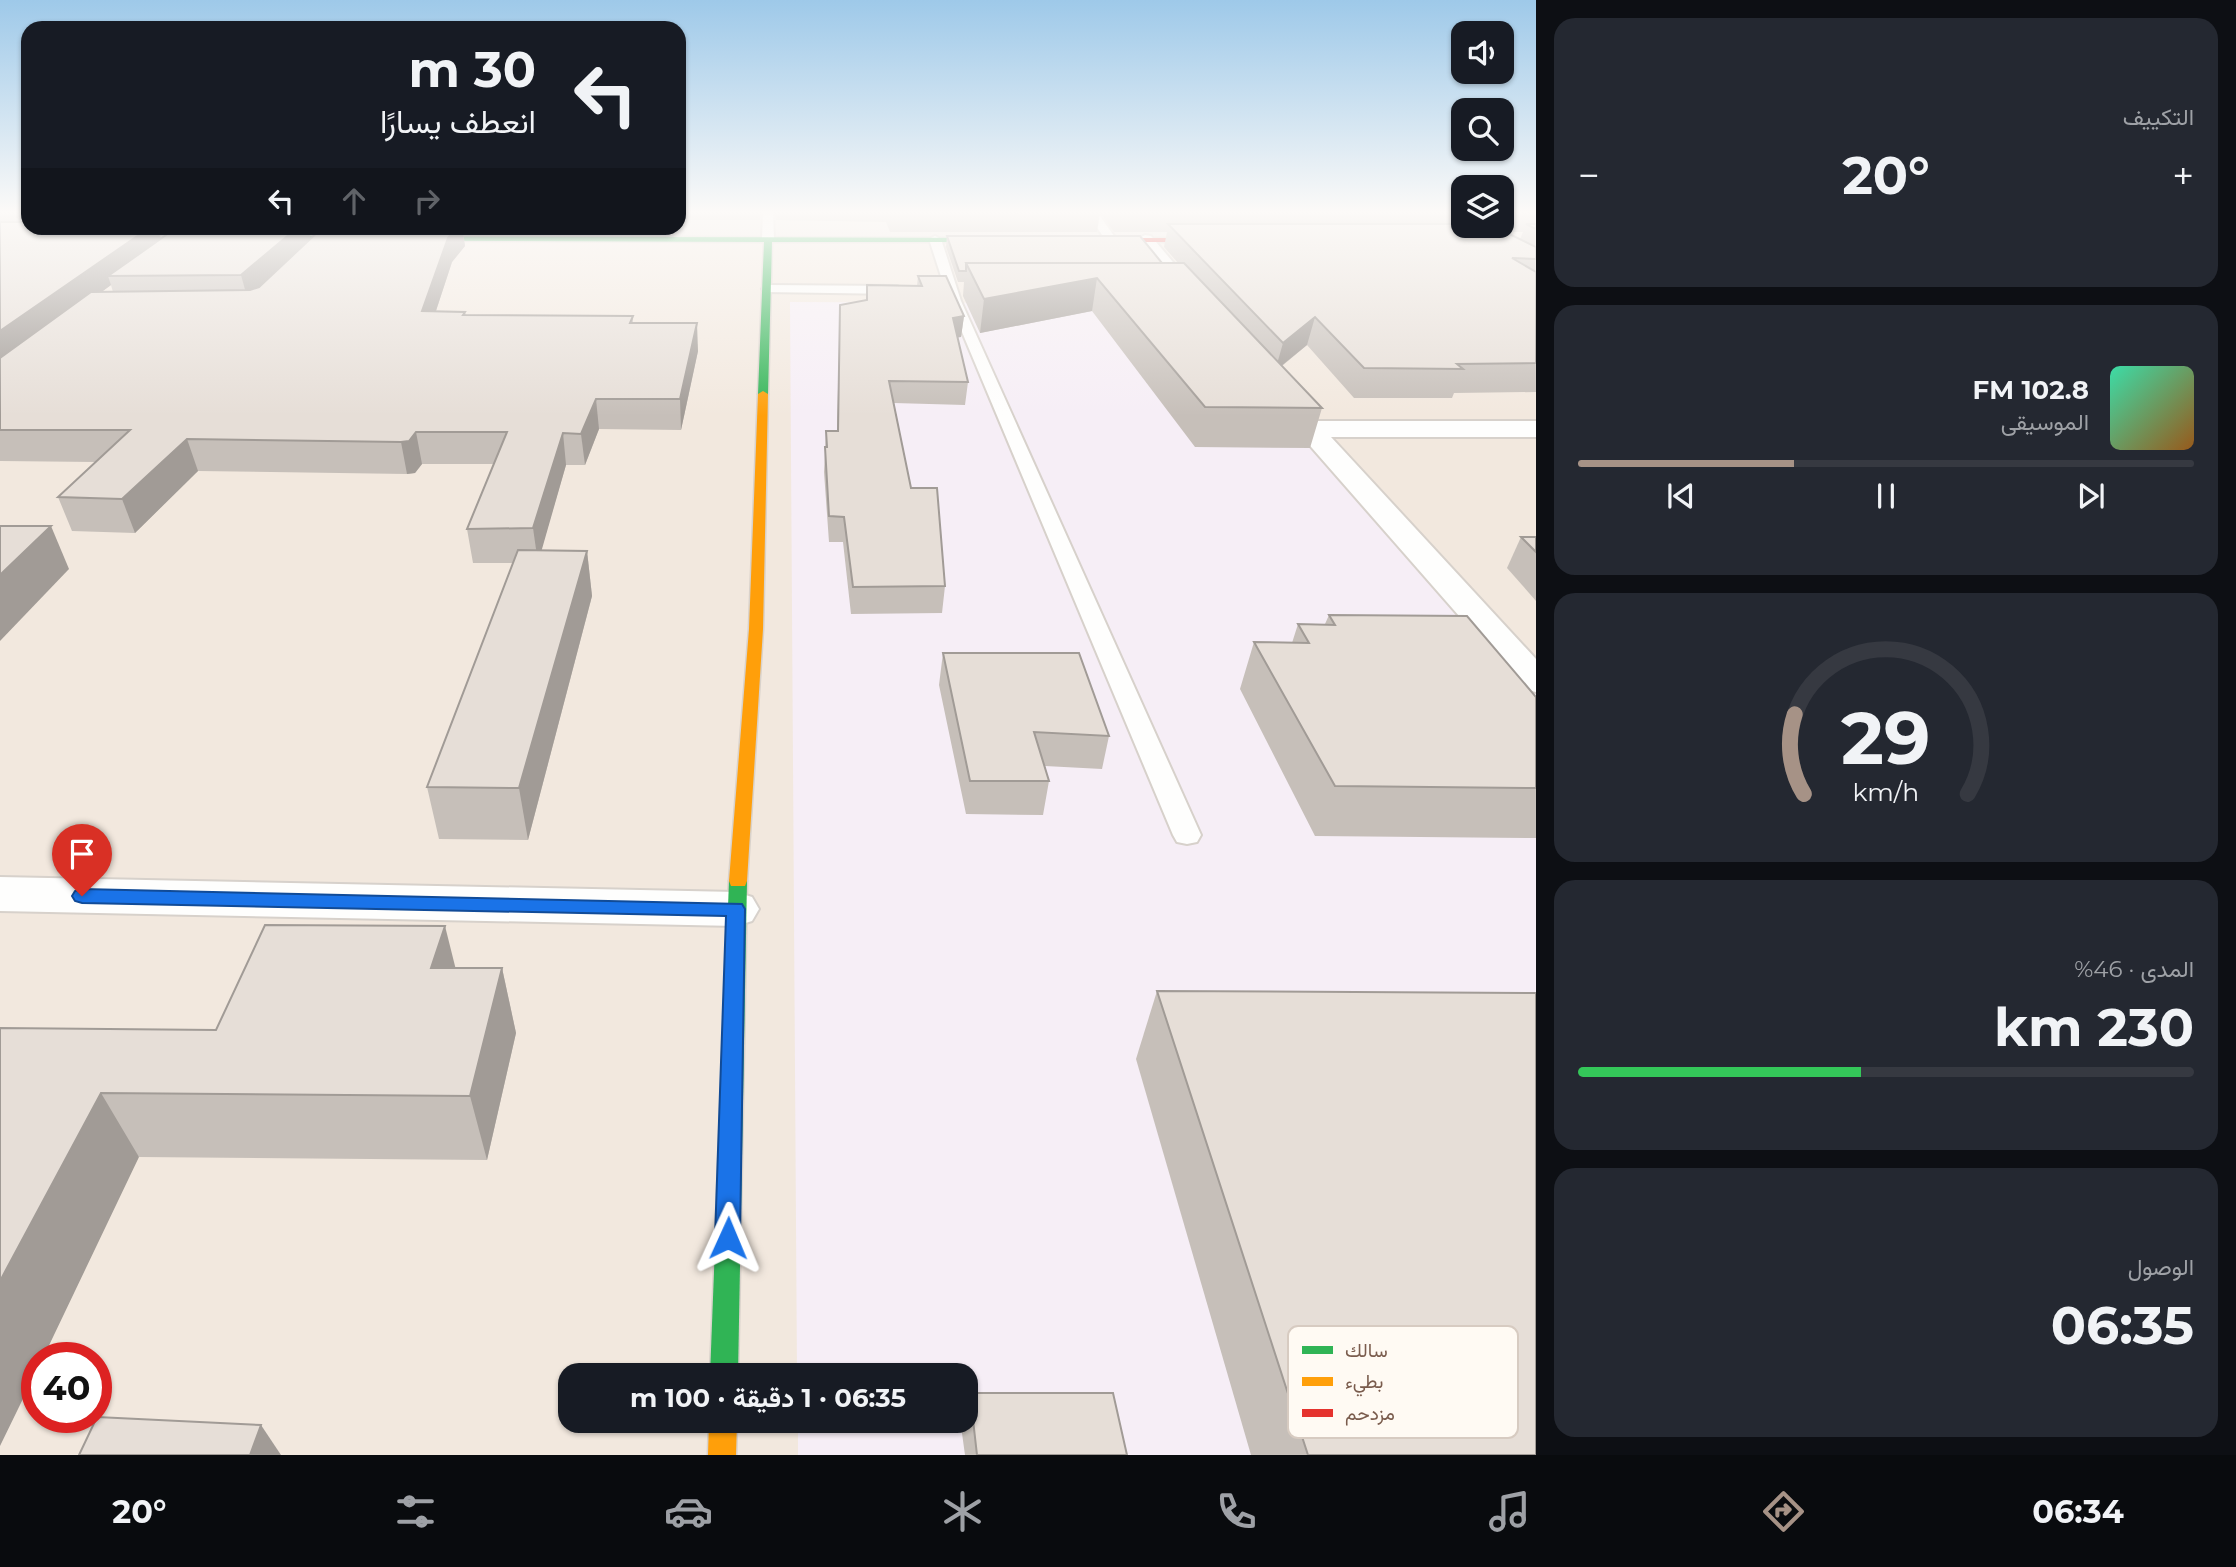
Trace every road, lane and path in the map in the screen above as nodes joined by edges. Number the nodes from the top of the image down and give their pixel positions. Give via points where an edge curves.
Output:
1 (768, 280) edge
2 (949, 280) edge
3 (1172, 280) edge
4 (768, 289) junction
5 (912, 290) edge
6 (1212, 319) edge
7 (1265, 379) edge
8 (1310, 429) junction
9 (1536, 429) edge
10 (1536, 681) edge
11 (1186, 835) dead end
12 (0, 894) edge
13 (736, 909) junction
14 (724, 1363) edge
15 (723, 1433) edge
16 (722, 1455) edge

1 - 4 street
2 - 11 lane
3 - 6 street
4 - 5 lane
4 - 13 street via 756,629
7 - 8 street
8 - 9 street
8 - 10 street
12 - 13 street
13 - 14 street
15 - 16 street

